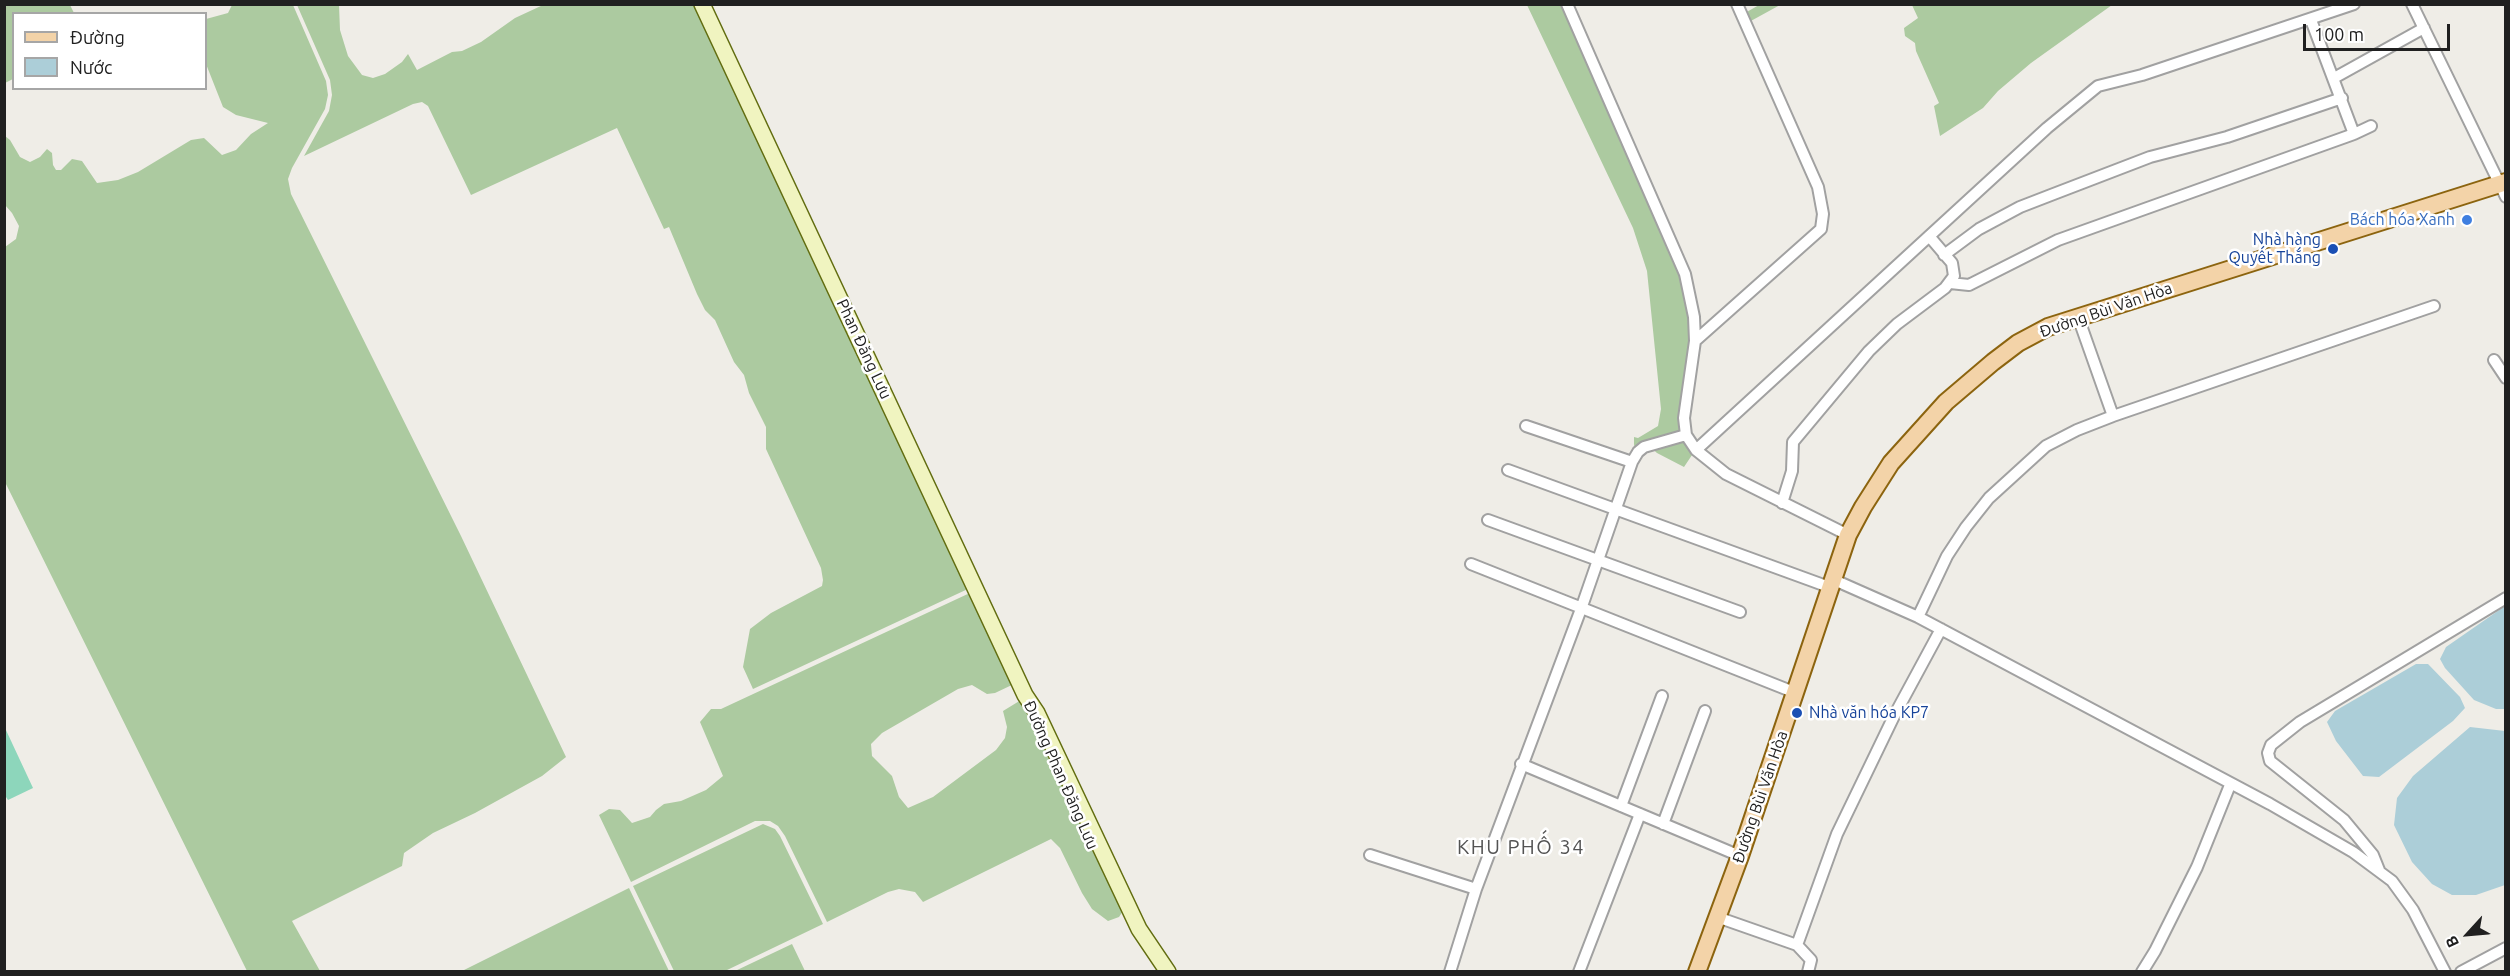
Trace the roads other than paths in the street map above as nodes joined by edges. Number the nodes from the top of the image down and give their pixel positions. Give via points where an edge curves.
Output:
1 (702, 4) edge
2 (1567, 4) edge
3 (1737, 4) edge
4 (2354, 4) edge
5 (2412, 4) edge
6 (2311, 20) junction
7 (2424, 28) junction
8 (2334, 78) junction
9 (2342, 98) junction
10 (2371, 126) dead end
11 (2354, 134) junction
12 (2504, 188) edge
13 (1929, 236) junction
14 (1944, 255) junction
15 (1950, 283) junction
16 (2434, 306) dead end
17 (2078, 317) junction
18 (1695, 341) junction
19 (2494, 360) dead end
20 (2505, 378) edge
21 (2113, 416) junction
22 (1526, 426) dead end
23 (1686, 435) junction
24 (1696, 450) junction
25 (1632, 462) junction
26 (1508, 470) dead end
27 (1782, 503) junction
28 (1617, 508) junction
29 (1488, 520) dead end
30 (1848, 535) junction
31 (1598, 560) junction
32 (1471, 564) dead end
33 (1831, 583) junction
34 (2505, 598) edge
35 (1581, 609) junction
36 (1740, 612) dead end
37 (1918, 617) junction
38 (1941, 629) junction
39 (1796, 693) junction
40 (1025, 695) junction
41 (1662, 696) dead end
42 (1705, 711) dead end
43 (1521, 765) junction
44 (2230, 785) junction
45 (1621, 806) junction
46 (1640, 814) junction
47 (1662, 824) junction
48 (1370, 855) dead end
49 (1740, 856) junction
50 (2379, 870) junction
51 (1476, 889) junction
52 (1717, 917) junction
53 (1797, 945) junction
54 (2505, 948) edge
55 (1158, 972) edge
56 (1168, 972) edge
57 (1450, 972) edge
58 (1579, 972) edge
59 (1697, 972) edge
60 (1808, 972) edge
61 (2142, 972) edge
62 (2445, 972) edge
63 (2461, 972) edge

1 - 40 street, Phan Đăng Lưu
2 - 18 street via 1685,274
3 - 18 street via 1818,187 1823,214 1821,229
4 - 6 street
5 - 7 street
6 - 8 street
6 - 13 street via 2098,86
7 - 8 street
7 - 12 street
8 - 9 street
9 - 11 street
9 - 14 street via 2150,157 2020,207 1979,229
10 - 11 street
11 - 15 street via 2058,240 1969,285
12 - 17 main road, Đường Bùi Văn Hòa
13 - 14 street
13 - 24 street
14 - 15 street via 1952,263 1954,276
15 - 27 street via 1869,351 1793,442 1792,471
16 - 21 street
17 - 21 street
17 - 30 main road, Đường Bùi Văn Hòa via 2018,343 1946,402 1891,463
18 - 23 street via 1684,418
19 - 20 street
21 - 37 street via 2046,446 1989,498 1947,556
22 - 25 street
23 - 24 street
23 - 25 street via 1644,447
24 - 27 street via 1726,474
25 - 28 street
26 - 28 street
27 - 30 street
28 - 31 street
28 - 33 street
29 - 31 street
30 - 33 main road, Đường Bùi Văn Hòa
31 - 35 street
31 - 36 street
32 - 35 street
33 - 37 street
33 - 39 main road, Đường Bùi Văn Hòa
34 - 50 street via 2300,722 2271,746 2270,761 2344,820 2373,855
35 - 39 street
35 - 43 street
37 - 38 street
38 - 44 street
38 - 53 street via 1837,834
39 - 49 main road, Đường Bùi Văn Hòa
40 - 55 street, Đường Phan Đăng Lưu via 1102,867
40 - 56 street, Đường Phan Đăng Lưu via 1139,929
41 - 45 street
42 - 47 street
43 - 45 street
43 - 51 street
44 - 50 street
44 - 61 street via 2196,867
45 - 46 street
46 - 47 street
46 - 58 street
47 - 49 street
48 - 51 street
49 - 52 main road, Đường Bùi Văn Hòa
50 - 62 street via 2413,910
51 - 57 street
52 - 53 street
52 - 59 main road, Đường Bùi Văn Hòa
53 - 60 street via 1811,960
54 - 63 street

